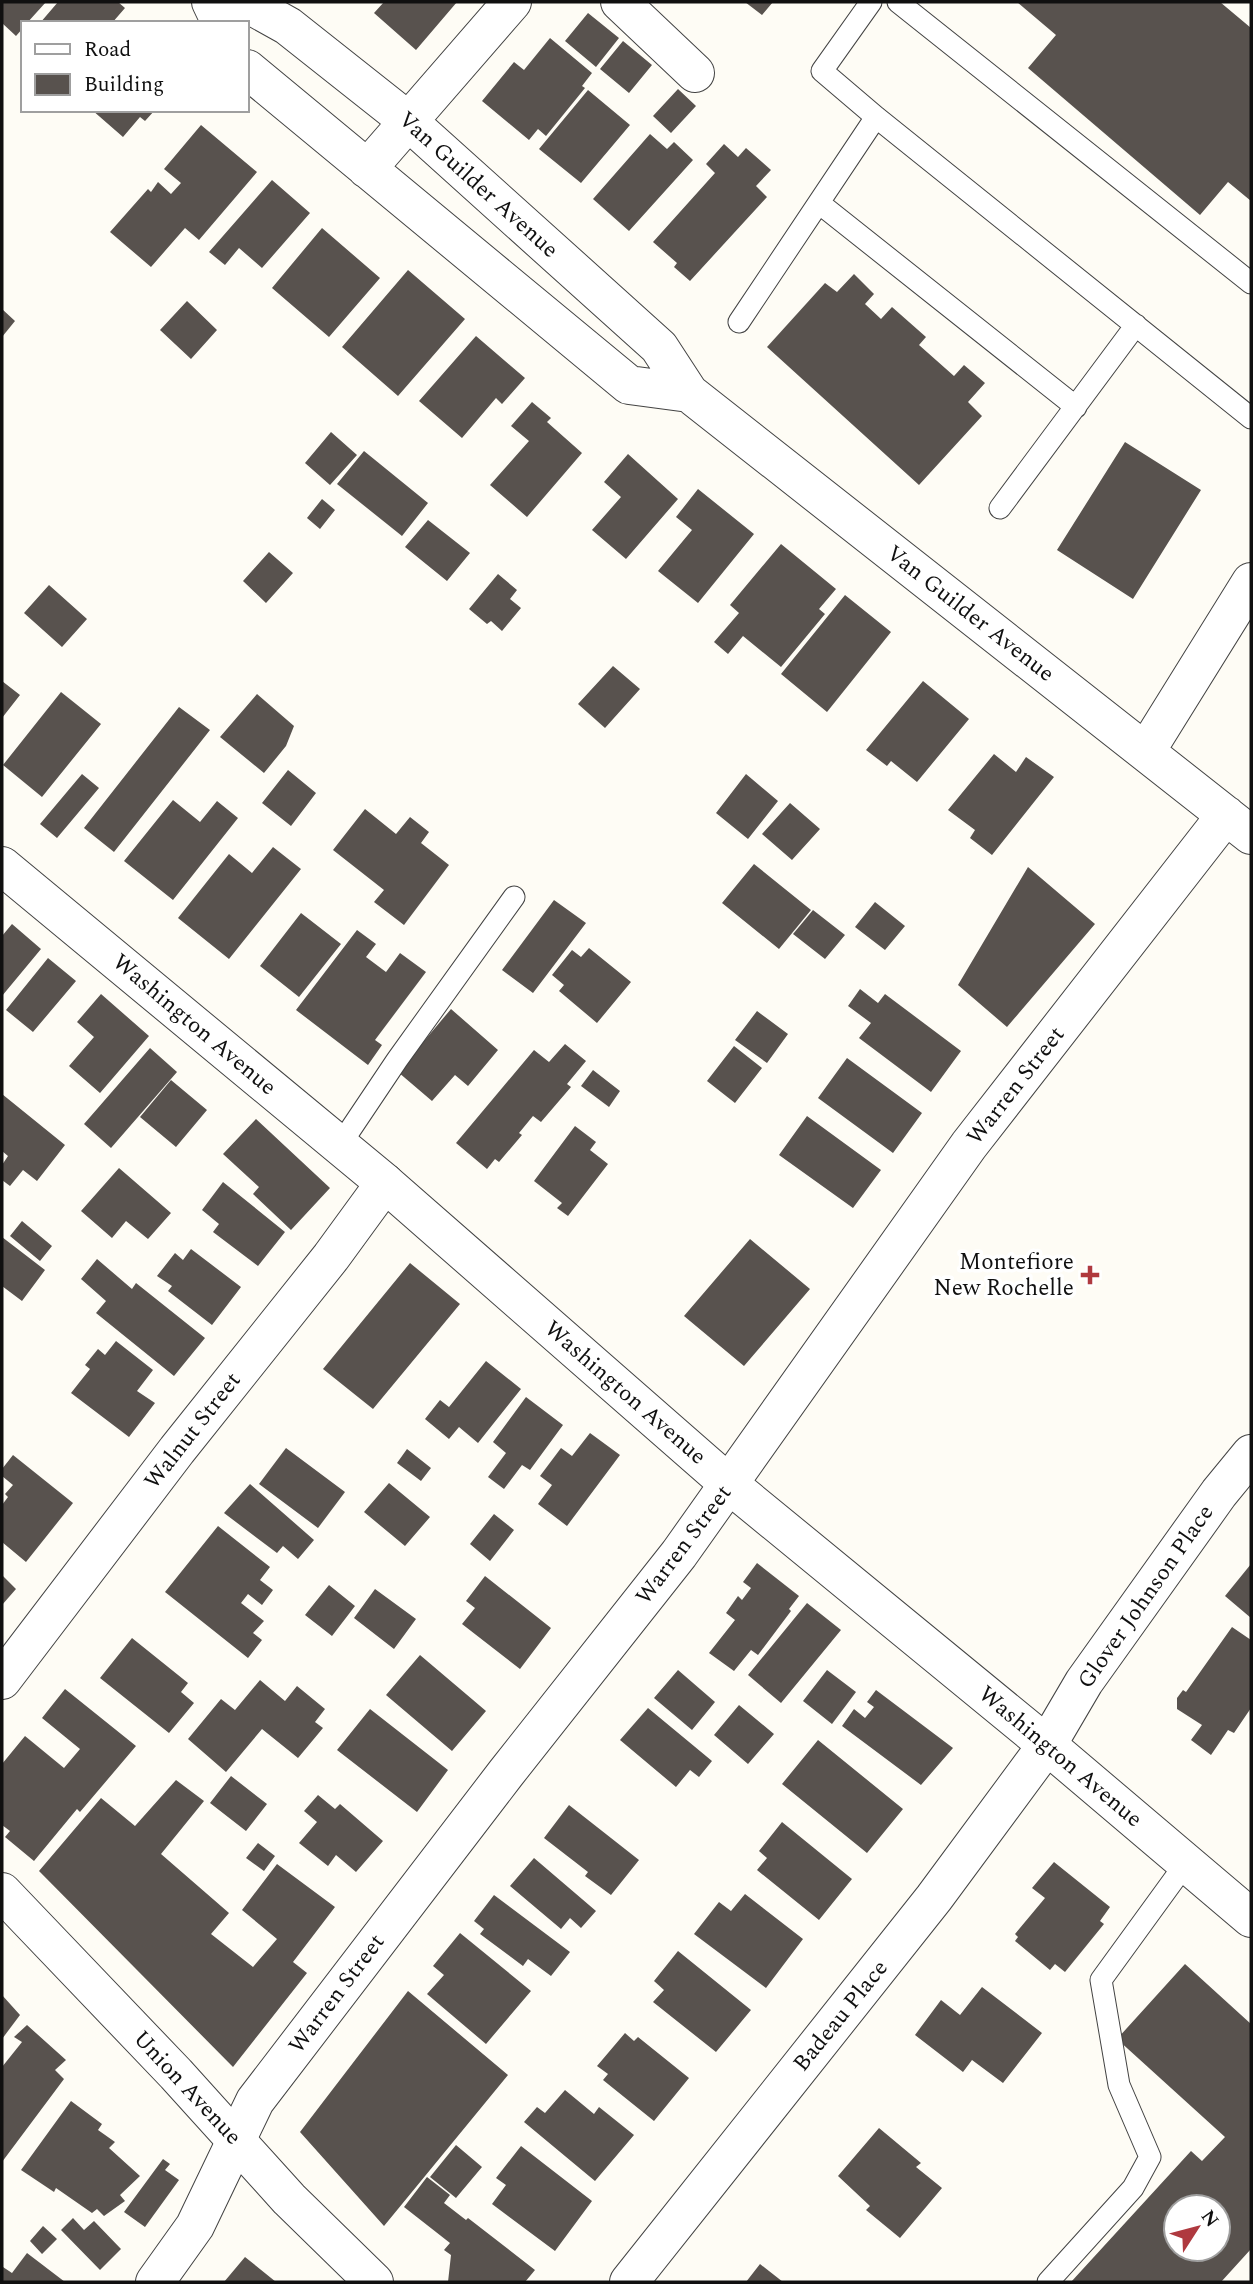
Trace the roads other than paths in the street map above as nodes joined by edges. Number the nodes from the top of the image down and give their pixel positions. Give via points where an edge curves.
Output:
1 (211, 2) edge
2 (245, 2) edge
3 (512, 2) edge
4 (620, 2) edge
5 (871, 2) edge
6 (898, 2) edge
7 (220, 21) edge
8 (248, 70) edge
9 (695, 73) dead end
10 (876, 117) junction
11 (408, 121) junction
12 (367, 169) junction
13 (819, 203) junction
14 (1251, 282) edge
15 (740, 322) dead end
16 (1136, 325) junction
17 (689, 393) junction
18 (1076, 407) junction
19 (1251, 418) edge
20 (1000, 508) dead end
21 (1251, 582) edge
22 (1146, 751) junction
23 (1238, 825) edge
24 (2, 866) edge
25 (514, 897) dead end
26 (340, 1145) junction
27 (386, 1183) junction
28 (1251, 1454) edge
29 (730, 1485) junction
30 (2, 1680) edge
31 (1047, 1745) junction
32 (1186, 1863) junction
33 (2, 1892) edge
34 (1251, 1918) edge
35 (237, 2140) junction
36 (155, 2282) edge
37 (374, 2282) edge
38 (629, 2282) edge
39 (1048, 2282) edge

1 - 7 street
2 - 11 street, Van Guilder Avenue via 288,26
3 - 11 street
4 - 9 street
5 - 10 lane via 822,71
6 - 14 lane
8 - 12 street
10 - 13 lane
10 - 16 lane
11 - 12 street
11 - 17 street, Van Guilder Avenue via 659,347
12 - 17 street via 629,385
13 - 15 lane
13 - 18 lane
16 - 18 lane
16 - 19 lane
17 - 22 street, Van Guilder Avenue
18 - 20 lane
21 - 22 street
22 - 23 street, Van Guilder Avenue
23 - 29 street, Warren Street via 969,1145
24 - 26 street, Washington Avenue
25 - 26 lane
26 - 27 street, Washington Avenue
27 - 29 street, Washington Avenue
27 - 30 street, Walnut Street
28 - 31 street, Glover Johnson Place via 1084,1682
29 - 31 street, Washington Avenue
29 - 35 street, Warren Street via 254,2101
31 - 32 street, Washington Avenue
31 - 38 street, Badeau Place via 934,1898
32 - 34 street, Washington Avenue
32 - 39 lane via 1101,1980 1119,2085 1150,2157 1133,2189
33 - 35 street, Union Avenue
35 - 36 street, Warren Street via 195,2226
35 - 37 street, Union Avenue via 289,2199

